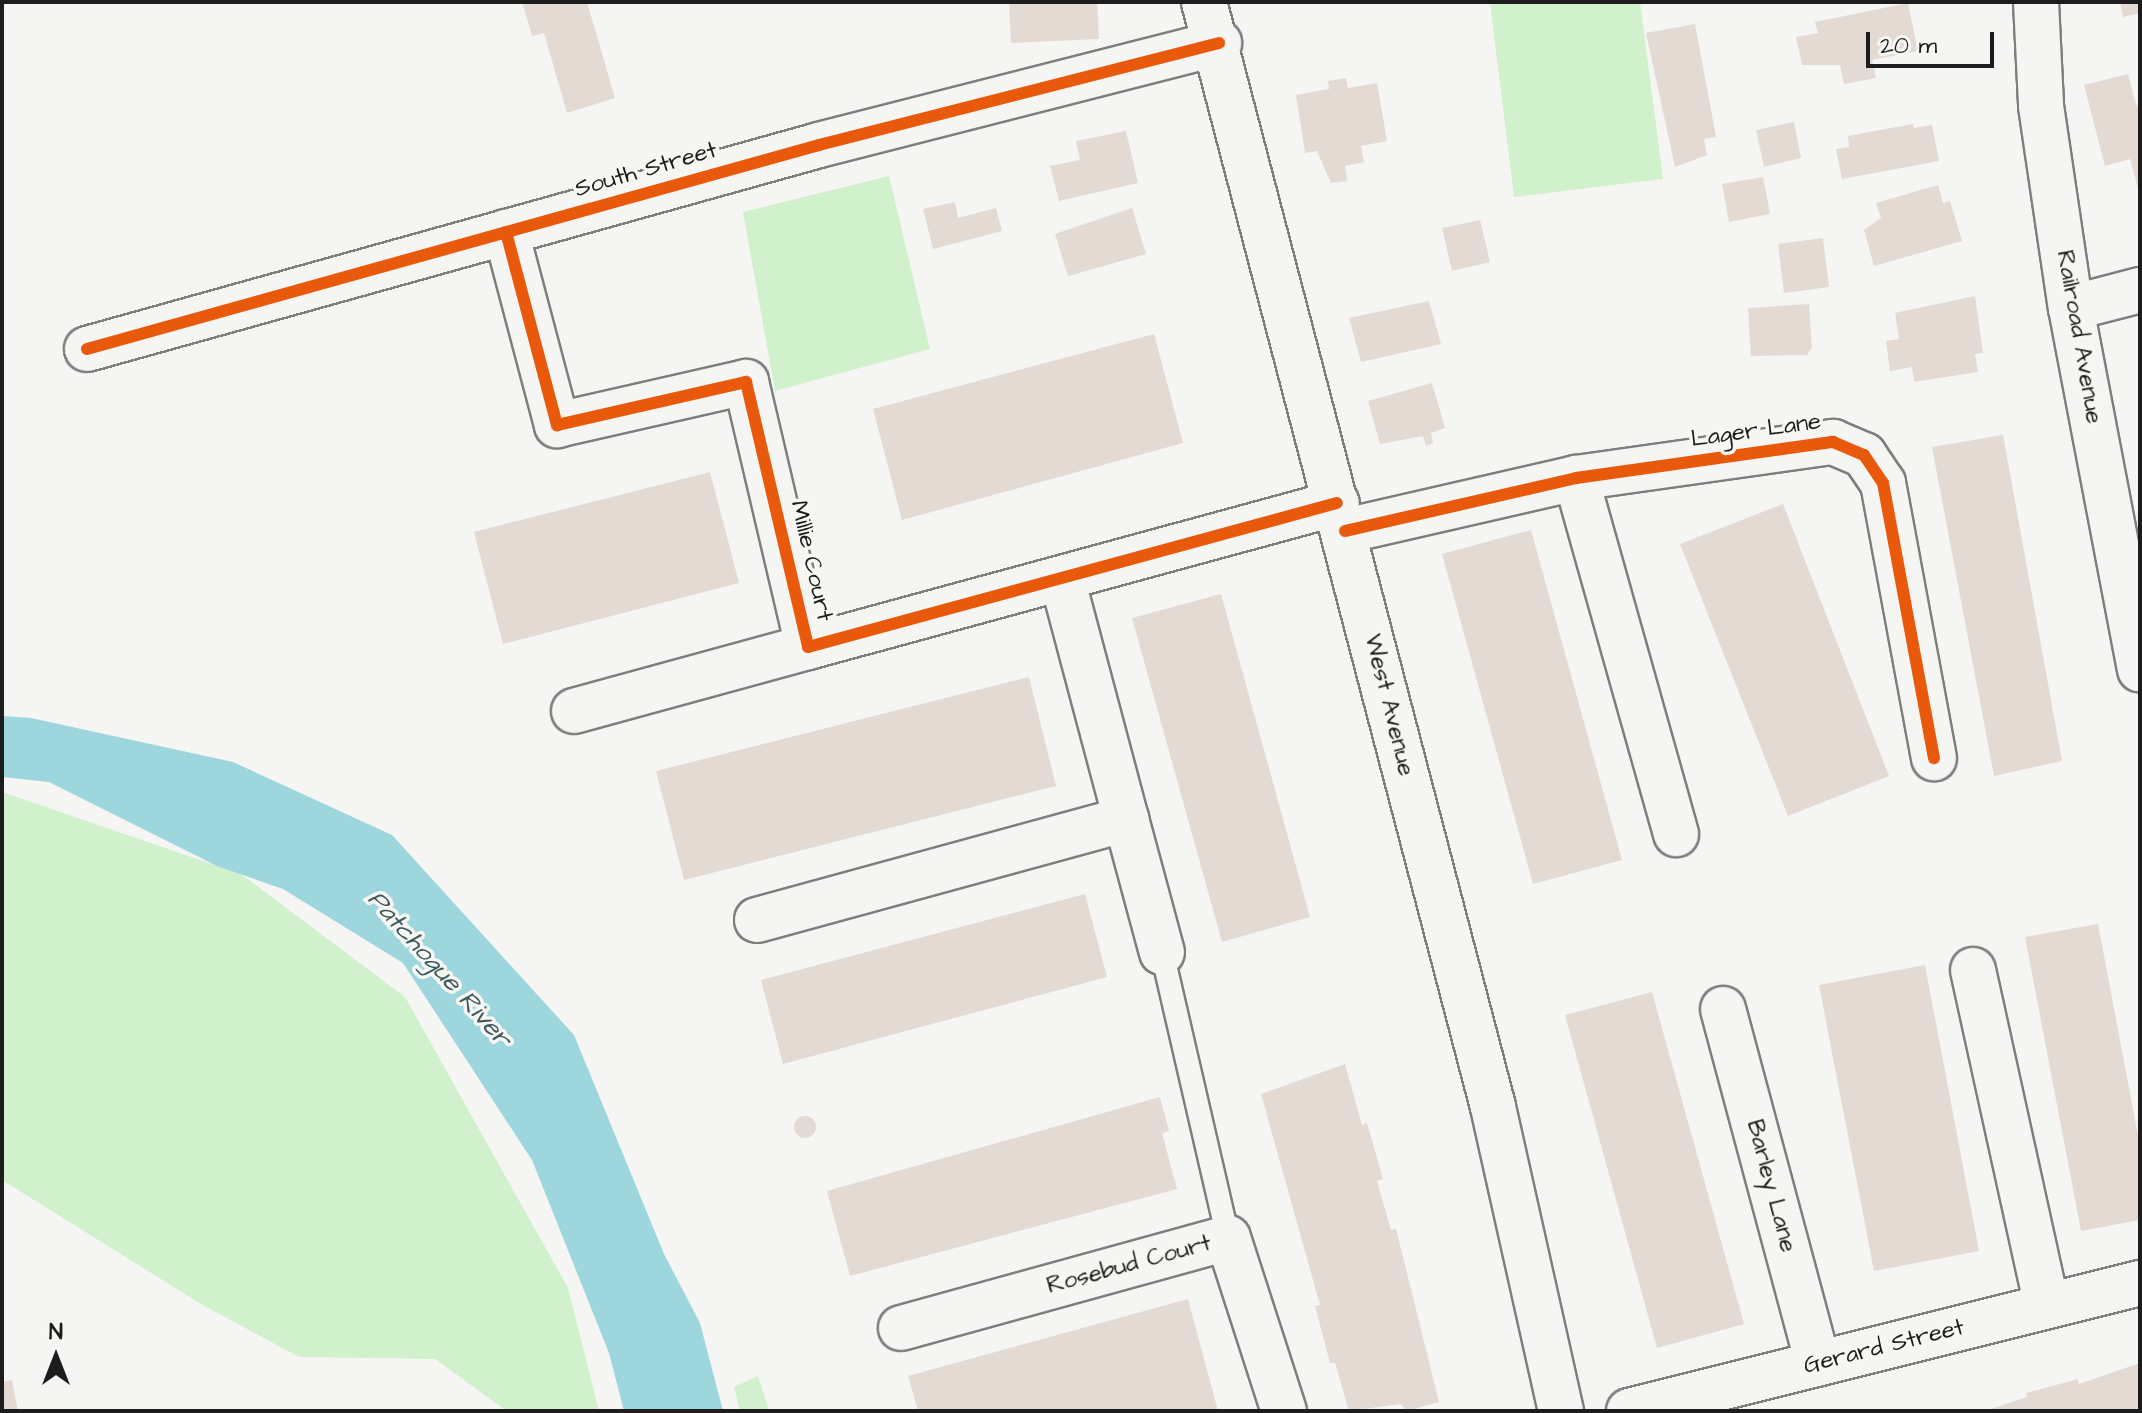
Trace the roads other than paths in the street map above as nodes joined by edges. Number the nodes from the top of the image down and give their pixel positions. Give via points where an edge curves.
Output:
1 (1204, 2) edge
2 (2036, 2) edge
3 (1219, 43) junction
4 (506, 232) junction
5 (2140, 290) edge
6 (2071, 308) junction
7 (87, 349) dead end
8 (1576, 478) junction
9 (1341, 517) junction
10 (1062, 578) junction
11 (808, 647) junction
12 (2140, 669) edge
13 (574, 711) dead end
14 (1934, 758) dead end
15 (1126, 819) junction
16 (1676, 834) dead end
17 (757, 920) dead end
18 (1162, 952) joint
19 (1973, 970) dead end
20 (1723, 1009) dead end
21 (1228, 1238) junction
22 (2140, 1283) edge
23 (2047, 1306) junction
24 (901, 1328) dead end
25 (1818, 1363) junction
26 (1284, 1411) edge
27 (1561, 1411) edge
28 (1629, 1411) edge

1 - 3 street, West Avenue
2 - 6 street, Railroad Avenue via 2041,106
3 - 4 street, South Street
3 - 9 street, West Avenue
4 - 7 street, South Street
4 - 11 street, Millie Court via 557,425 746,382
5 - 6 street
6 - 12 street, Railroad Avenue
8 - 9 street, Lager Lane
8 - 14 street, Lager Lane via 1833,442 1864,455 1883,483
8 - 16 street
9 - 10 street, Millie Court
9 - 27 street, West Avenue via 1493,1107
10 - 11 street, Millie Court
10 - 15 street
11 - 13 street, Millie Court
15 - 17 street
15 - 18 street
18 - 21 lane
19 - 23 street
20 - 25 street, Barley Lane
21 - 24 street, Rosebud Court
21 - 26 street, Rosebud Court
22 - 23 street, Gerard Street
23 - 25 street, Gerard Street
25 - 28 street, Gerard Street

